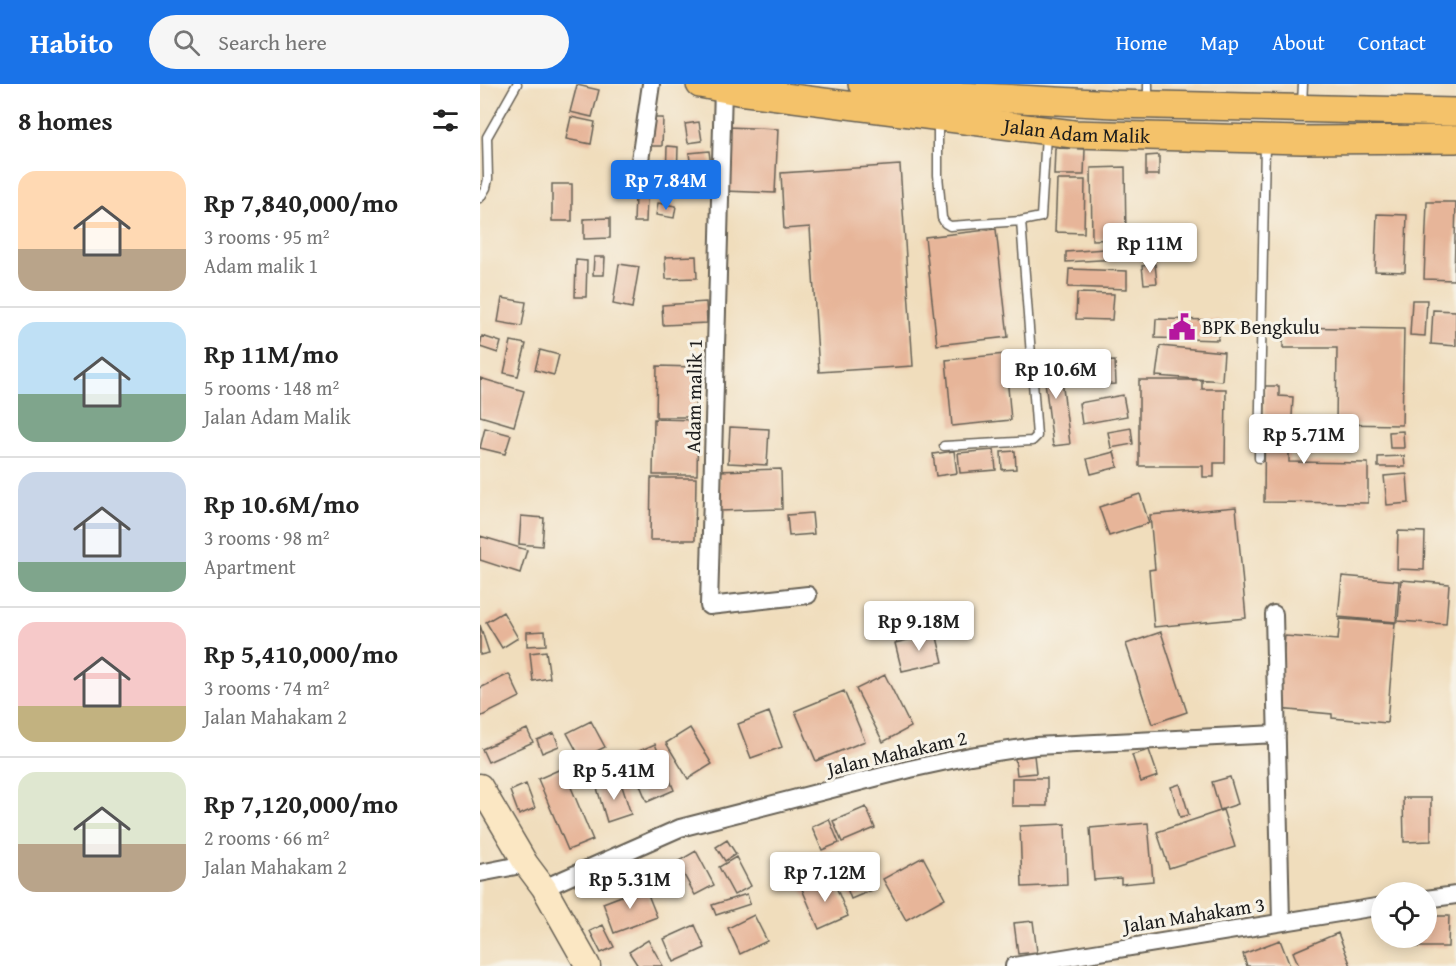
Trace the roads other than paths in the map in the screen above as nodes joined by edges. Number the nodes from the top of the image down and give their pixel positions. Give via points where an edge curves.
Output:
1 (517, 84) edge
2 (651, 84) edge
3 (862, 84) edge
4 (712, 86) edge
5 (1148, 94) edge
6 (1303, 96) edge
7 (932, 98) edge
8 (1456, 112) edge
9 (1046, 131) junction
10 (1265, 139) junction
11 (1456, 139) edge
12 (1302, 140) junction
13 (636, 188) dead end
14 (480, 198) edge
15 (1021, 221) junction
16 (944, 446) dead end
17 (1260, 458) dead end
18 (808, 595) dead end
19 (1274, 614) dead end
20 (1277, 734) junction
21 (480, 786) edge
22 (526, 864) junction
23 (480, 873) edge
24 (544, 888) junction
25 (1456, 895) edge
26 (1437, 898) edge
27 (1371, 908) edge
28 (1281, 922) junction
29 (588, 966) edge
30 (1014, 966) edge

1 - 14 lane via 487,137 488,179
2 - 13 street
3 - 7 main road, Jalan Adam Malik
4 - 7 main road, Jalan Adam Malik
4 - 18 street, Adam malik 1 via 709,606
5 - 6 main road, Jalan Adam Malik
5 - 7 main road, Jalan Adam Malik
6 - 8 main road, Jalan Adam Malik
6 - 12 main road
7 - 9 main road, Jalan Adam Malik
7 - 15 lane via 945,223 950,226
9 - 10 main road, Jalan Adam Malik
9 - 15 lane via 1043,213 1037,219
10 - 12 main road, Jalan Adam Malik
10 - 17 lane
11 - 12 main road, Jalan Adam Malik
15 - 16 lane via 1037,436 1032,441
19 - 20 street
20 - 24 street, Jalan Mahakam 2 via 1035,746 970,756 680,828
20 - 28 street
21 - 22 street
22 - 23 street
22 - 24 street
24 - 29 street
25 - 26 street
27 - 28 street, Jalan Mahakam 3
28 - 30 street, Jalan Mahakam 3

